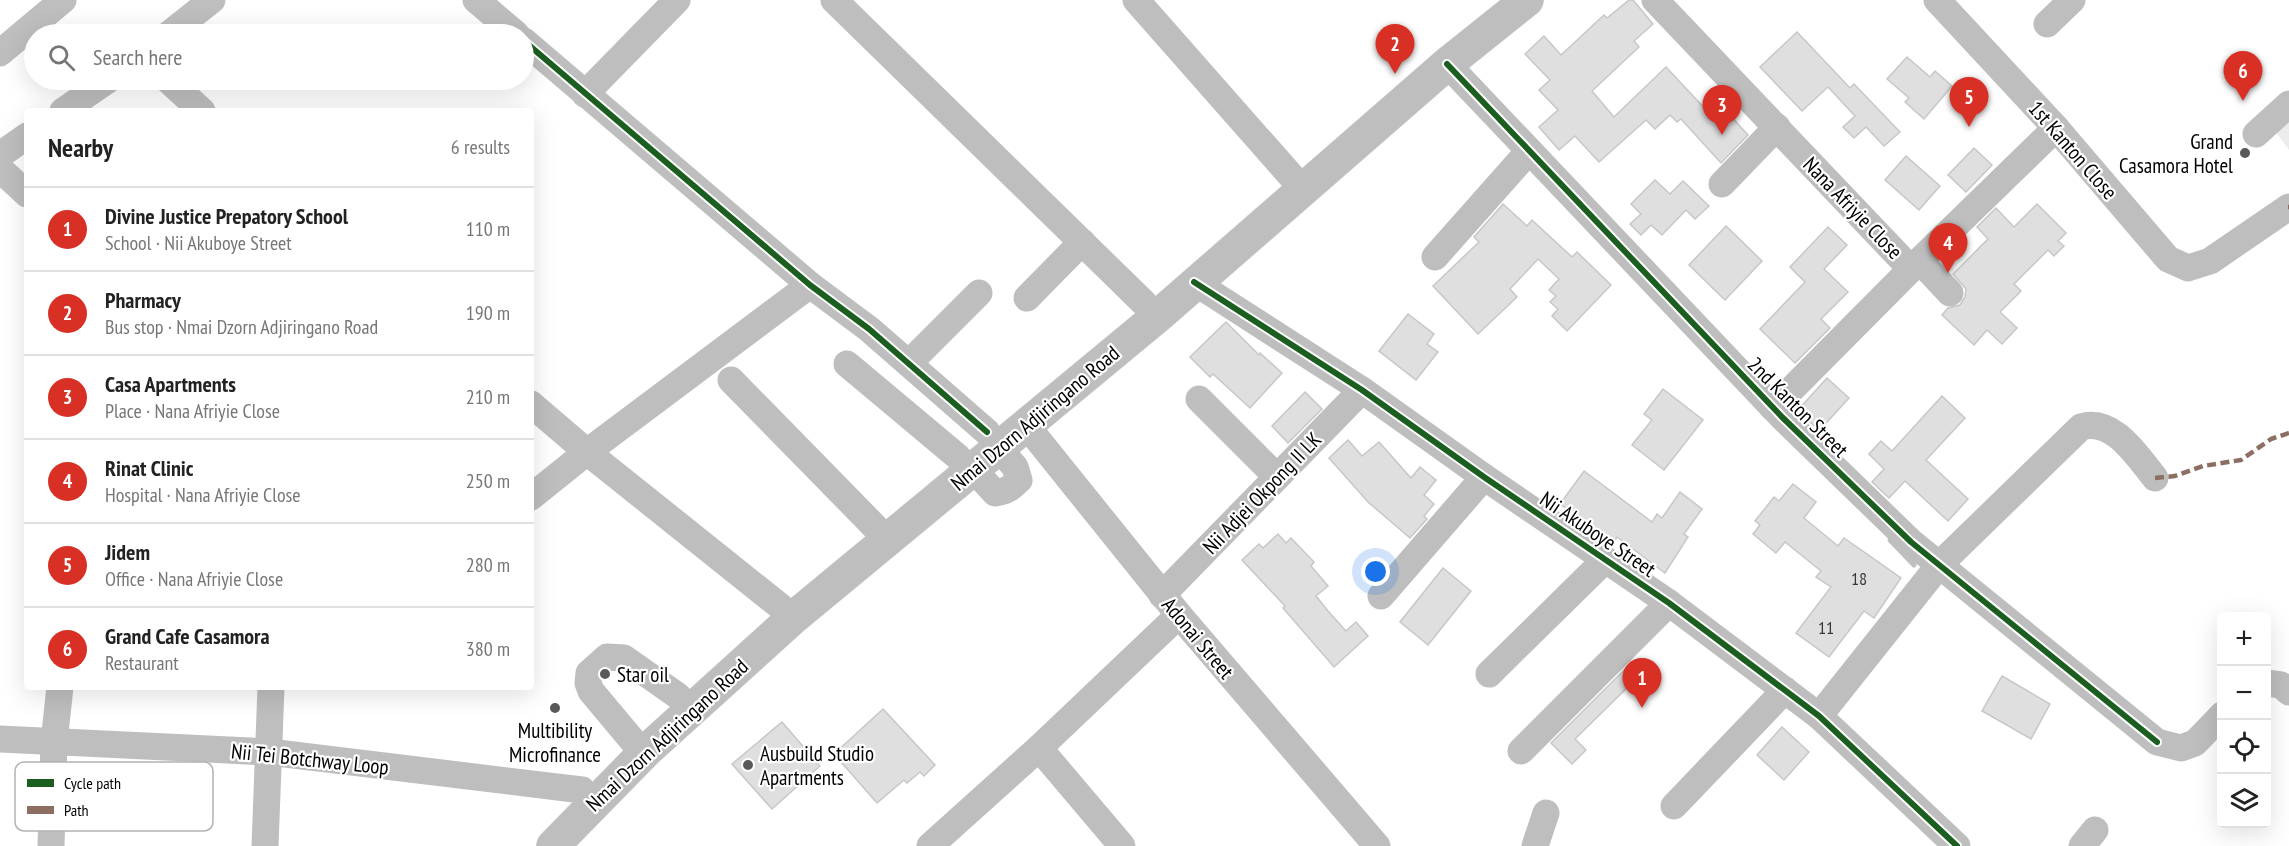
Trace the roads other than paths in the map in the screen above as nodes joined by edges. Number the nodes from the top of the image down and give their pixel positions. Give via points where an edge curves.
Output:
1 (63, 0) edge
2 (212, 0) edge
3 (476, 0) edge
4 (677, 0) edge
5 (834, 0) edge
6 (1136, 0) edge
7 (1498, 0) edge
8 (1527, 0) edge
9 (1655, 0) edge
10 (1937, 0) edge
11 (2072, 0) edge
12 (34, 24) edge
13 (182, 24) edge
14 (504, 24) edge
15 (2047, 24) dead end
16 (24, 33) edge
17 (534, 50) edge
18 (0, 53) edge
19 (1447, 64) junction
20 (93, 90) edge
21 (179, 90) edge
22 (585, 94) junction
23 (2289, 104) edge
24 (67, 108) edge
25 (199, 108) edge
26 (1777, 128) junction
27 (2056, 128) junction
28 (2256, 134) dead end
29 (24, 138) edge
30 (1529, 151) junction
31 (0, 155) edge
32 (0, 169) edge
33 (1292, 177) junction
34 (1722, 184) dead end
35 (24, 191) edge
36 (2289, 207) edge
37 (1082, 243) junction
38 (1435, 257) dead end
39 (1915, 265) junction
40 (1194, 282) junction
41 (810, 285) junction
42 (979, 293) dead end
43 (1950, 293) dead end
44 (1027, 298) dead end
45 (1144, 303) junction
46 (1108, 342) junction
47 (909, 363) junction
48 (847, 364) dead end
49 (731, 380) dead end
50 (1362, 390) junction
51 (1199, 399) dead end
52 (534, 407) edge
53 (1773, 408) junction
54 (1026, 425) junction
55 (993, 440) junction
56 (587, 452) junction
57 (965, 463) junction
58 (1277, 477) junction
59 (1484, 477) junction
60 (2155, 478) dead end
61 (534, 495) edge
62 (875, 527) junction
63 (1605, 560) junction
64 (1940, 564) junction
65 (1381, 596) dead end
66 (1669, 603) junction
67 (1170, 605) junction
68 (781, 607) junction
69 (1489, 674) dead end
70 (2271, 684) edge
71 (60, 690) edge
72 (272, 690) edge
73 (1785, 690) junction
74 (2289, 692) edge
75 (678, 696) junction
76 (1819, 716) junction
77 (2217, 720) edge
78 (0, 739) edge
79 (632, 740) junction
80 (54, 742) junction
81 (1039, 748) junction
82 (1521, 751) dead end
83 (269, 752) junction
84 (53, 762) edge
85 (582, 790) junction
86 (1674, 806) dead end
87 (1546, 813) dead end
88 (51, 831) edge
89 (51, 846) edge
90 (265, 846) edge
91 (531, 846) edge
92 (552, 846) edge
93 (930, 846) edge
94 (1122, 846) edge
95 (1377, 846) edge
96 (1535, 846) edge
97 (1958, 846) edge

1 - 12 street
2 - 13 street
3 - 14 street
4 - 22 street
5 - 37 street
6 - 33 street
7 - 33 main road, Nmai Dzorn Adjiringano Road
8 - 19 main road, Nmai Dzorn Adjiringano Road
9 - 26 street, Nana Afriyie Close
10 - 27 street, 1st Kanton Close
11 - 15 street
16 - 18 street
17 - 22 street
19 - 30 street, 2nd Kanton Street
19 - 40 main road, Nmai Dzorn Adjiringano Road
20 - 24 street
21 - 25 street
22 - 41 street
23 - 28 street
26 - 34 street
26 - 39 street, Nana Afriyie Close
27 - 36 street, 1st Kanton Close via 2168,259 2188,268 2210,261
27 - 39 street, Nana Afriyie Close
29 - 31 street
30 - 38 street
30 - 53 street, 2nd Kanton Street
32 - 35 street
33 - 45 main road, Nmai Dzorn Adjiringano Road
37 - 44 street
37 - 45 street
39 - 43 street
39 - 53 street
40 - 46 main road, Nmai Dzorn Adjiringano Road
40 - 50 street, Nii Akuboye Street
41 - 47 street
41 - 56 street
42 - 47 street
45 - 46 main road, Nmai Dzorn Adjiringano Road
46 - 54 main road, Nmai Dzorn Adjiringano Road
46 - 55 main road, Nmai Dzorn Adjiringano Road
47 - 55 street
48 - 57 street
49 - 62 street
50 - 58 street, Nii Adjei Okpong II LK
50 - 59 street, Nii Akuboye Street
51 - 58 street
52 - 56 street
53 - 64 street, 2nd Kanton Street via 1911,542
54 - 55 main road, Nmai Dzorn Adjiringano Road
54 - 67 street, Adonai Street
55 - 57 main road, Nmai Dzorn Adjiringano Road
56 - 61 street
56 - 68 street
57 - 62 main road, Nmai Dzorn Adjiringano Road
57 - 92 main road, Nmai Dzorn Adjiringano Road via 646,751
58 - 67 street, Nii Adjei Okpong II LK
59 - 63 street, Nii Akuboye Street
59 - 65 street
60 - 64 street via 2114,432 2090,424 2080,427
62 - 68 main road, Nmai Dzorn Adjiringano Road
63 - 66 street, Nii Akuboye Street
63 - 69 street
64 - 76 street
64 - 77 street, 2nd Kanton Street via 2157,741 2181,748 2195,743
66 - 73 street, Nii Akuboye Street
66 - 82 street
67 - 81 street, Nii Adjei Okpong II LK
67 - 95 street, Adonai Street
68 - 75 main road, Nmai Dzorn Adjiringano Road
70 - 74 street
71 - 80 street
72 - 83 street
73 - 76 street, Nii Akuboye Street
73 - 86 street
75 - 79 main road, Nmai Dzorn Adjiringano Road
75 - 79 street via 624,658 607,657 589,673 591,691
76 - 97 street, Nii Akuboye Street
78 - 80 street, Nii Tei Botchway Loop
79 - 85 main road, Nmai Dzorn Adjiringano Road
80 - 83 street, Nii Tei Botchway Loop
80 - 84 street
81 - 93 street, Nii Adjei Okpong II LK
81 - 94 street
83 - 85 street, Nii Tei Botchway Loop
83 - 90 street
85 - 91 main road, Nmai Dzorn Adjiringano Road
87 - 96 street
88 - 89 street

